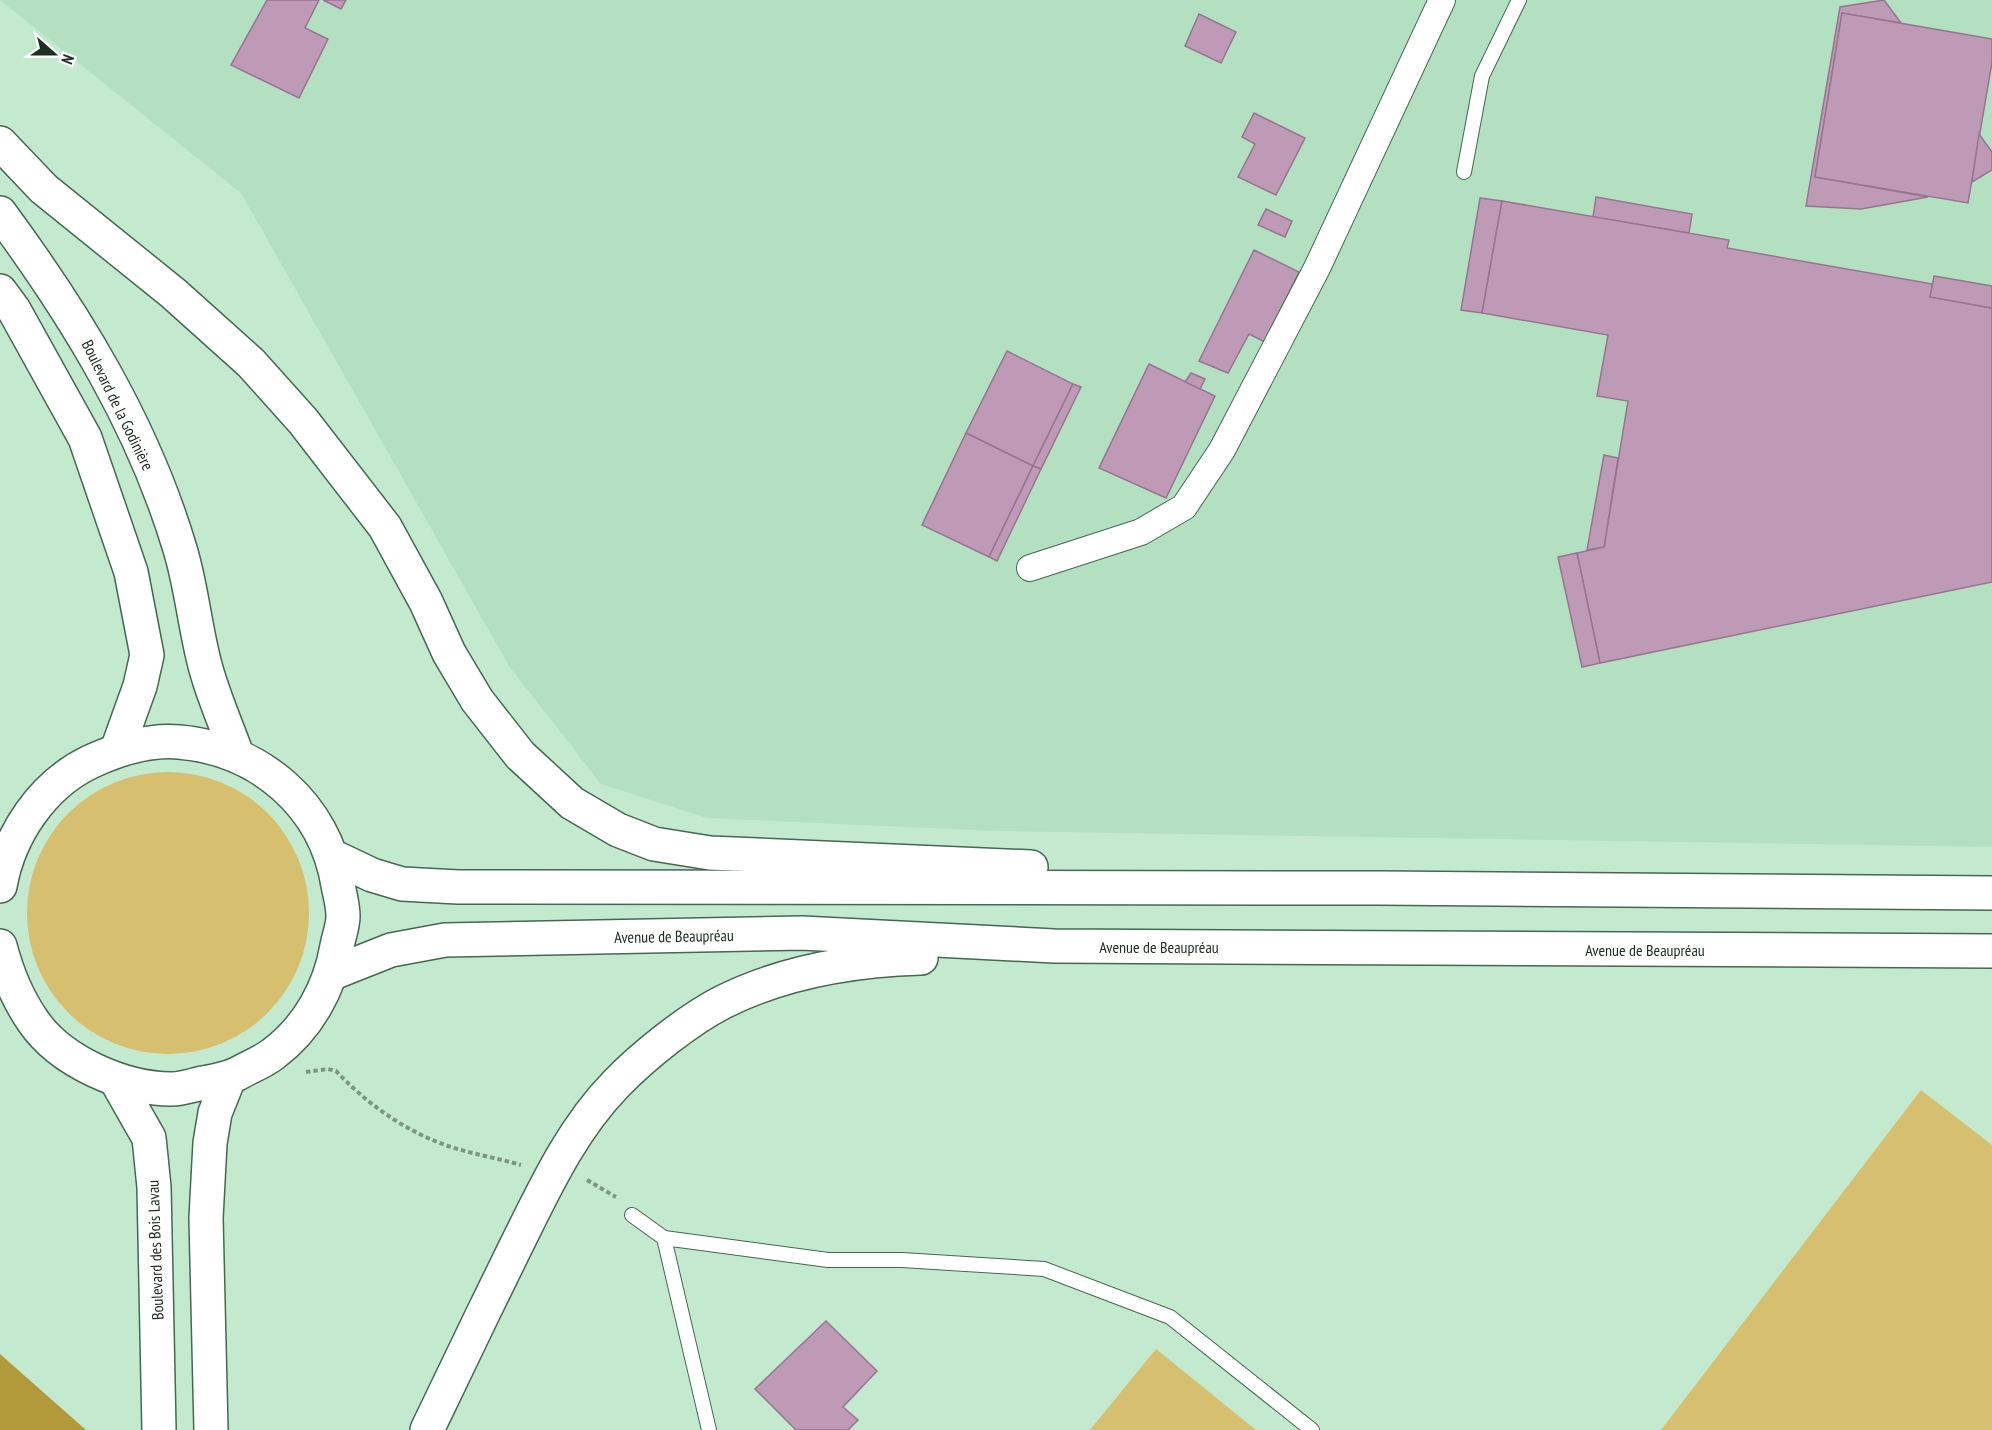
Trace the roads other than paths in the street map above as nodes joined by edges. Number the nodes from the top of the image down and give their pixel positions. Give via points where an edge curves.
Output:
1 (1442, 0) edge
2 (1519, 0) edge
3 (0, 143) edge
4 (1464, 172) dead end
5 (0, 213) edge
6 (0, 291) edge
7 (1030, 568) dead end
8 (117, 750) junction
9 (237, 755) junction
10 (334, 857) junction
11 (0, 886) edge
12 (1254, 888) junction
13 (1992, 893) edge
14 (0, 946) edge
15 (1054, 946) junction
16 (1992, 951) edge
17 (333, 973) junction
18 (228, 1078) junction
19 (116, 1080) junction
20 (632, 1215) road end
21 (664, 1238) junction
22 (159, 1430) edge
23 (211, 1430) edge
24 (427, 1430) edge
25 (709, 1430) edge
26 (1312, 1430) edge

1 - 7 street via 1317,268 1222,450 1184,507 1141,532
2 - 4 lane via 1482,75
3 - 12 main road via 44,189 173,293 251,363 303,421 385,527 477,700 520,755 572,803 618,830 654,844 710,853 1168,873
5 - 9 main road, Boulevard de la Godinière via 47,276 96,355 143,447 181,550 206,671
6 - 8 main road via 85,438 131,572 147,655
8 - 9 main road via 177,741
8 - 11 main road via 77,768 44,795 19,830
9 - 10 main road via 279,780 311,814
10 - 12 main road via 402,884 458,887
10 - 17 main road via 343,915
12 - 13 main road
14 - 19 main road via 9,979 34,1023 70,1057
15 - 16 main road, Avenue de Beaupréau
15 - 17 main road, Avenue de Beaupréau via 802,933 445,940 391,950
15 - 24 main road via 1011,955 882,959 792,976 723,1002 654,1049 614,1086 578,1131 552,1175
17 - 18 main road via 309,1018 273,1054
18 - 19 main road via 172,1089
18 - 23 main road via 215,1113 210,1143 206,1218
19 - 22 main road, Boulevard des Bois Lavau via 149,1138 154,1187
20 - 21 lane
21 - 25 lane
21 - 26 lane via 828,1260 902,1260 1044,1269 1170,1317

